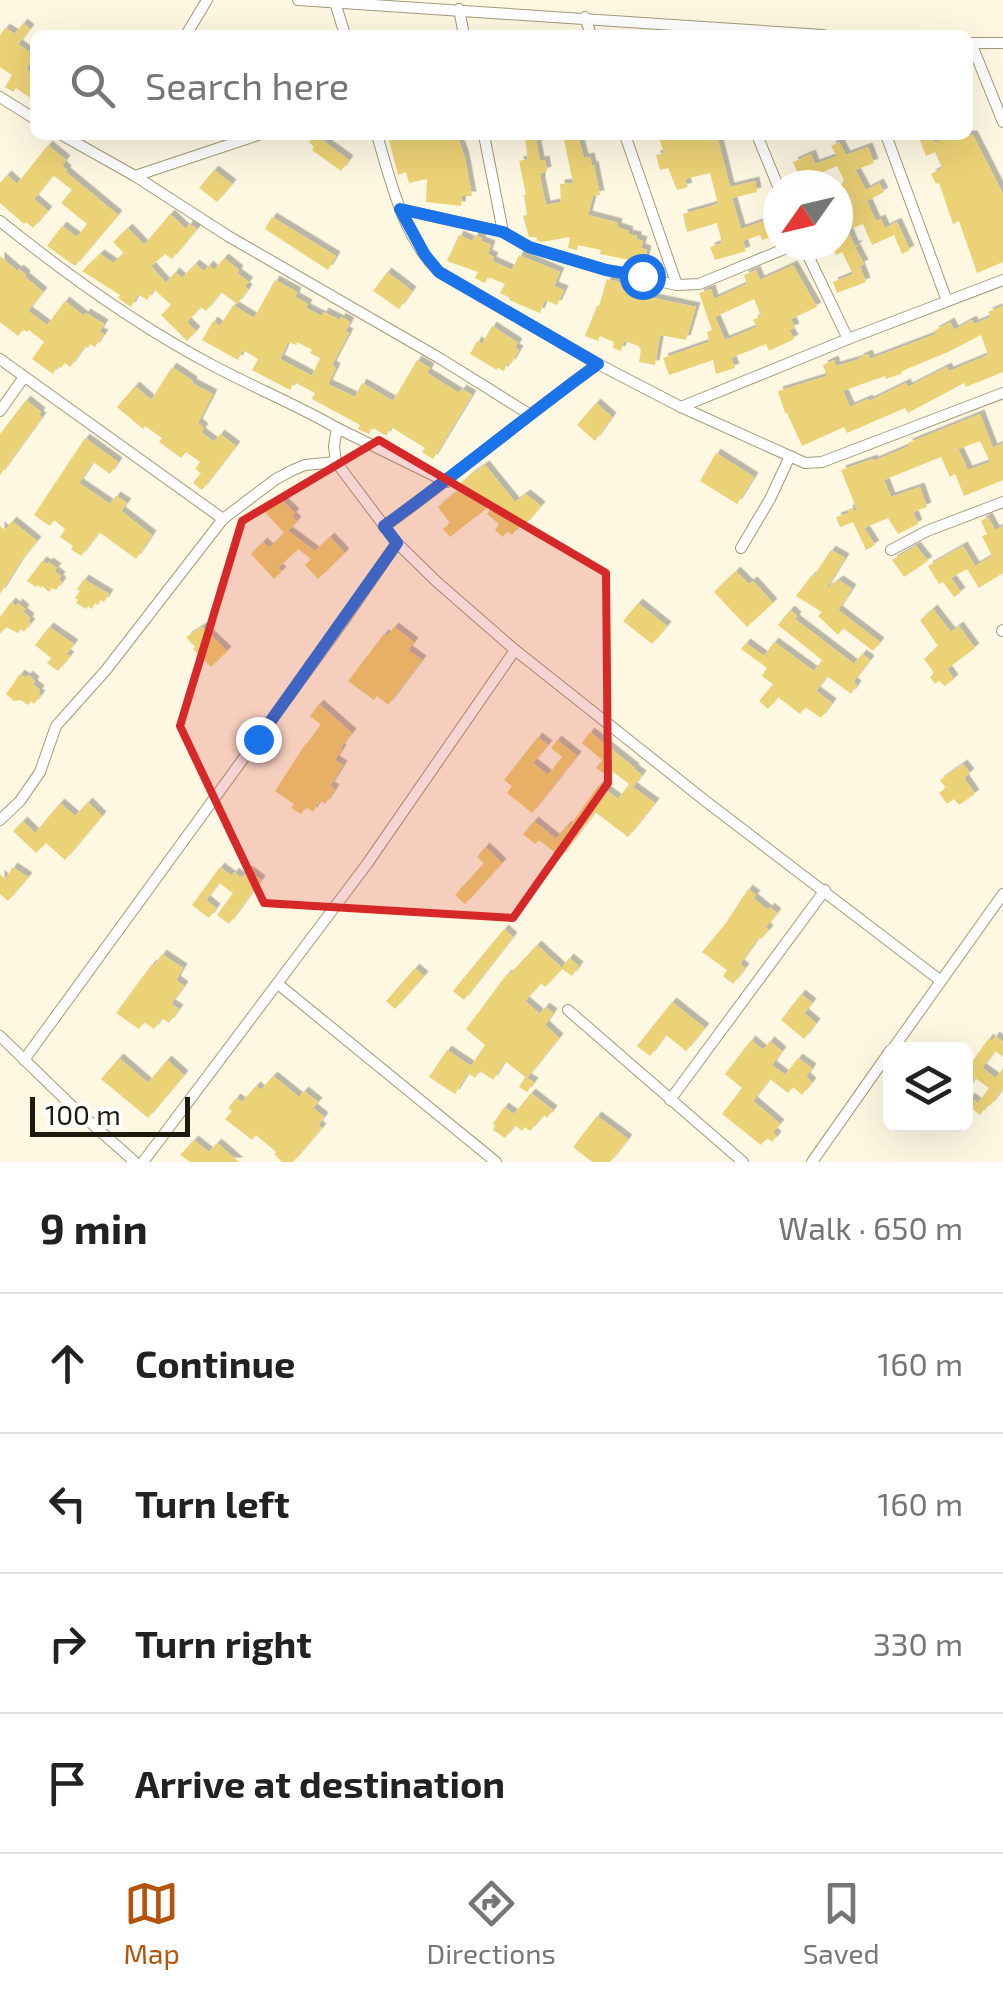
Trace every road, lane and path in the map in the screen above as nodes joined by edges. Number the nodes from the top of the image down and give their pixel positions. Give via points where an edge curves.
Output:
1 (207, 0) edge
2 (298, 0) edge
3 (335, 2) edge
4 (389, 3) edge
5 (459, 9) junction
6 (585, 18) junction
7 (189, 30) edge
8 (343, 30) edge
9 (463, 30) edge
10 (589, 30) edge
11 (703, 30) edge
12 (973, 43) edge
13 (1003, 43) edge
14 (973, 52) edge
15 (0, 97) edge
16 (30, 116) edge
17 (1003, 122) edge
18 (71, 140) edge
19 (243, 140) edge
20 (379, 140) edge
21 (485, 140) edge
22 (628, 140) edge
23 (759, 140) edge
24 (888, 140) edge
25 (771, 170) edge
26 (135, 176) junction
27 (400, 209) junction
28 (0, 221) edge
29 (503, 232) junction
30 (763, 258) edge
31 (810, 260) edge
32 (1003, 280) edge
33 (676, 285) junction
34 (947, 301) junction
35 (848, 339) junction
36 (0, 359) edge
37 (598, 364) junction
38 (24, 376) junction
39 (1003, 395) edge
40 (681, 407) junction
41 (0, 411) edge
42 (528, 414) junction
43 (337, 428) junction
44 (790, 456) junction
45 (336, 462) junction
46 (447, 482) junction
47 (1003, 502) edge
48 (223, 520) junction
49 (384, 526) junction
50 (397, 543) junction
51 (740, 548) dead end
52 (891, 550) dead end
53 (516, 650) junction
54 (0, 820) edge
55 (825, 890) junction
56 (1003, 894) edge
57 (941, 980) junction
58 (278, 984) junction
59 (568, 1010) dead end
60 (0, 1036) edge
61 (897, 1042) edge
62 (24, 1060) junction
63 (883, 1061) edge
64 (670, 1100) junction
65 (139, 1162) edge
66 (496, 1162) edge
67 (742, 1162) edge
68 (812, 1162) edge

1 - 7 street
2 - 3 street
3 - 4 street
3 - 8 street
4 - 5 street
5 - 6 street
5 - 9 street
6 - 10 street
6 - 11 street
12 - 13 street
14 - 17 street
15 - 16 street
18 - 26 street
19 - 26 street
20 - 27 street
21 - 29 street
22 - 33 street
23 - 25 street
24 - 34 street
26 - 42 street
27 - 29 street
27 - 37 street via 439,272
28 - 43 street via 136,321
29 - 33 street via 529,247
30 - 33 street via 699,284
31 - 35 street
32 - 34 street
34 - 35 street
35 - 40 street
36 - 38 street
37 - 40 street
37 - 42 street
38 - 41 street
38 - 48 street
39 - 44 street via 822,462
40 - 44 street
42 - 46 street
43 - 45 street
43 - 46 street
44 - 51 street
45 - 48 street via 293,470
45 - 49 street
46 - 49 street
47 - 52 street
48 - 54 street via 56,726 40,772
49 - 50 street
50 - 53 street
50 - 62 street
53 - 55 street
53 - 58 street
55 - 57 street
55 - 64 street
56 - 57 street
57 - 61 street
58 - 65 street
58 - 66 street
59 - 64 street
60 - 62 street
62 - 65 street
63 - 68 street
64 - 67 street

